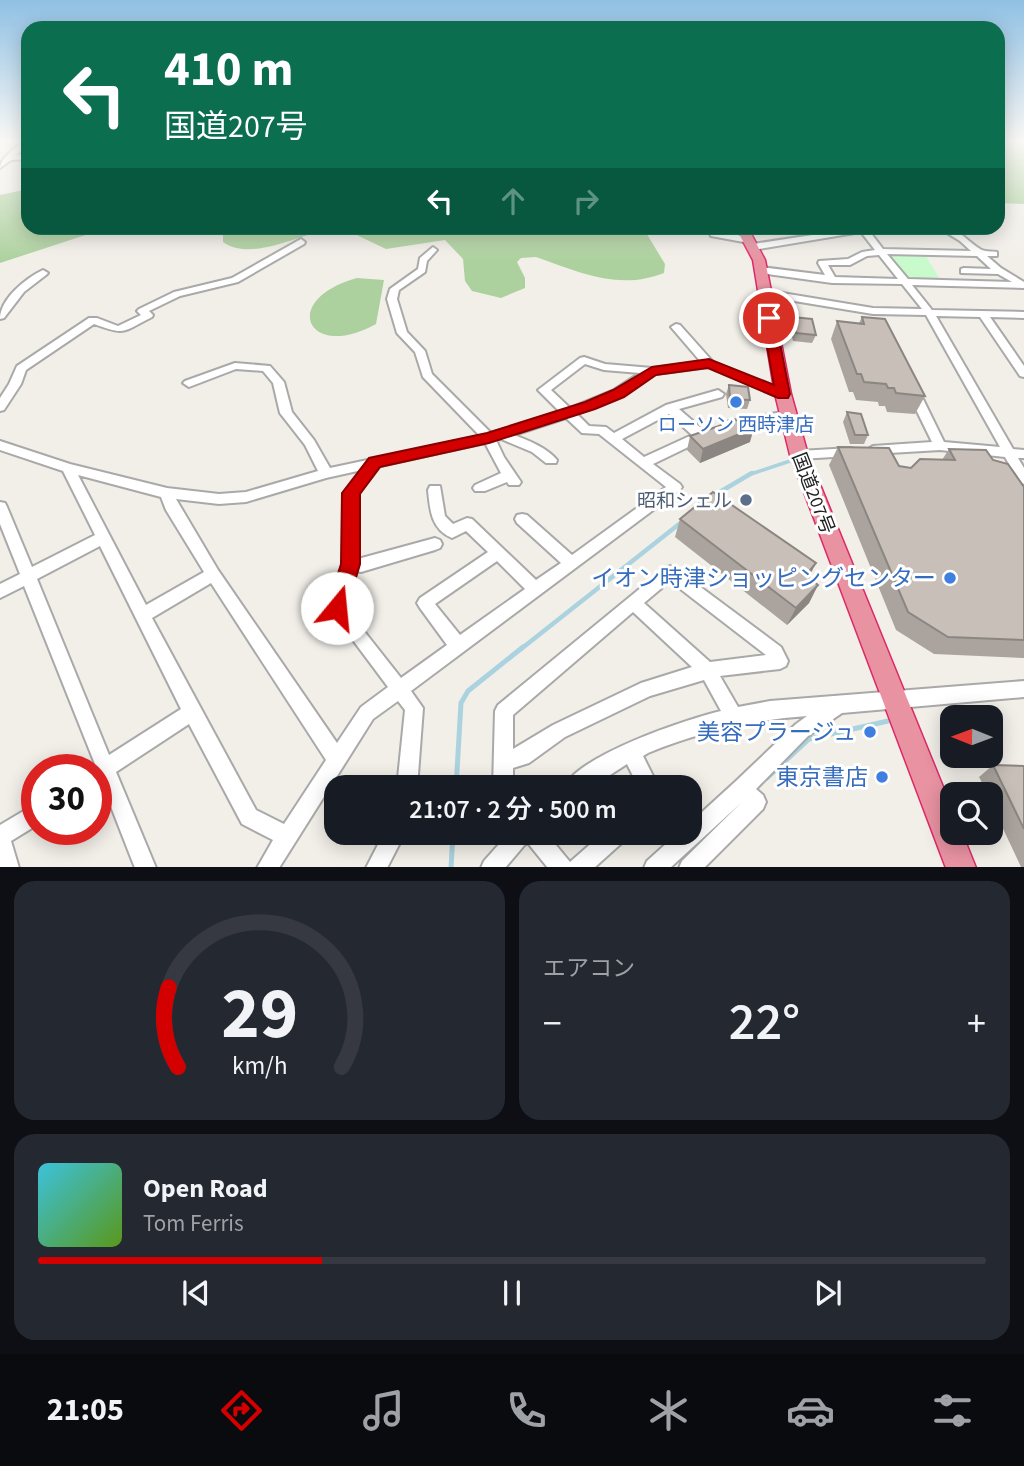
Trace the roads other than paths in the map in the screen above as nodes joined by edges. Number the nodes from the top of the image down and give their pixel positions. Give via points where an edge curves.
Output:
1 (722, 235) edge
2 (796, 235) edge
3 (825, 235) edge
4 (868, 235) edge
5 (959, 235) edge
6 (748, 238) edge
7 (800, 239) junction
8 (300, 242) dead end
9 (433, 250) dead end
10 (882, 251) junction
11 (975, 253) junction
12 (994, 254) dead end
13 (761, 270) junction
14 (964, 271) dead end
15 (996, 272) junction
16 (43, 273) dead end
17 (832, 280) junction
18 (907, 283) junction
19 (1024, 284) edge
20 (764, 293) junction
21 (873, 311) junction
22 (930, 313) junction
23 (983, 314) junction
24 (1024, 315) edge
25 (0, 316) edge
26 (879, 323) edge
27 (676, 327) dead end
28 (709, 364) junction
29 (652, 371) junction
30 (1024, 374) edge
31 (189, 383) dead end
32 (910, 384) edge
33 (718, 394) dead end
34 (783, 394) junction
35 (0, 407) edge
36 (670, 408) junction
37 (567, 413) junction
38 (788, 415) junction
39 (495, 436) junction
40 (700, 436) junction
41 (613, 439) junction
42 (940, 446) junction
43 (1, 447) edge
44 (1009, 453) junction
45 (1024, 454) edge
46 (799, 455) junction
47 (551, 460) dead end
48 (374, 463) junction
49 (643, 463) junction
50 (68, 468) junction
51 (326, 473) junction
52 (1024, 479) edge
53 (480, 488) dead end
54 (435, 490) dead end
55 (167, 493) junction
56 (0, 507) edge
57 (522, 519) dead end
58 (103, 538) junction
59 (435, 544) dead end
60 (498, 553) junction
61 (571, 563) junction
62 (351, 564) junction
63 (213, 574) junction
64 (27, 577) junction
65 (535, 589) junction
66 (0, 591) edge
67 (634, 603) junction
68 (143, 615) junction
69 (458, 646) junction
70 (708, 671) junction
71 (399, 689) junction
72 (1024, 689) edge
73 (894, 699) junction
74 (839, 704) junction
75 (192, 712) junction
76 (733, 716) junction
77 (630, 751) junction
78 (95, 754) edge
79 (337, 760) junction
80 (504, 761) junction
81 (112, 764) edge
82 (408, 775) edge
83 (503, 775) edge
84 (593, 775) edge
85 (643, 775) edge
86 (742, 789) junction
87 (112, 793) edge
88 (21, 823) edge
89 (0, 837) edge
90 (287, 837) junction
91 (388, 845) edge
92 (511, 845) edge
93 (543, 845) edge
94 (604, 845) edge
95 (9, 867) edge
96 (146, 867) edge
97 (267, 867) edge
98 (376, 867) edge
99 (491, 867) edge
100 (562, 867) edge
101 (578, 867) edge
102 (654, 867) edge
103 (689, 867) edge
104 (961, 867) edge

1 - 6 street
2 - 7 street
3 - 7 street
4 - 10 street
5 - 11 street
6 - 7 street
6 - 13 highway, 国道207号
8 - 35 street via 235,280 177,294 142,311 148,315 119,330 93,320 21,368
9 - 39 street via 423,260 422,270 395,289 392,299 402,333 420,351 427,375
10 - 11 street
10 - 17 street via 850,262 822,263
10 - 18 street
11 - 12 street
11 - 15 street
13 - 17 street
13 - 20 highway, 国道207号
14 - 15 street
15 - 19 street
16 - 25 street via 21,290
17 - 18 street
18 - 19 street
18 - 22 street
20 - 21 street
20 - 34 highway, 国道207号
21 - 22 street
21 - 26 street
22 - 23 street
22 - 44 street
23 - 24 street
23 - 30 street
27 - 28 street
28 - 29 street
28 - 34 street
29 - 37 street via 618,393
29 - 37 street via 604,367 584,360 544,390
31 - 51 street via 235,366 267,368 278,382 286,413
32 - 42 street
33 - 36 street
34 - 38 highway, 国道207号
36 - 40 street
36 - 41 street
37 - 39 street
37 - 41 street via 586,429 601,430
38 - 40 street via 731,424
38 - 46 highway, 国道207号
39 - 47 street via 536,449
39 - 48 street
39 - 53 street via 498,458 512,479
40 - 49 street
41 - 49 street
42 - 44 street
42 - 46 street
43 - 50 street
44 - 45 street
44 - 52 street
46 - 73 highway, 国道207号
48 - 51 street
48 - 62 street via 351,493
49 - 61 street via 675,486
50 - 55 street
50 - 58 street
51 - 55 street via 246,496 219,499
54 - 60 street via 438,518 452,532 467,523
55 - 63 street
56 - 64 street
57 - 61 street
58 - 64 street
58 - 68 street
59 - 62 street via 393,564
60 - 65 street
60 - 69 street via 425,603
61 - 65 street
62 - 71 street via 337,608
63 - 68 street
63 - 79 street
64 - 66 street
64 - 78 street
65 - 69 street
67 - 70 street
67 - 70 street via 670,572 775,652 780,661
67 - 80 street via 504,710
68 - 75 street
69 - 71 street
70 - 76 street
70 - 80 street via 647,689 559,731 522,756
71 - 79 street via 367,713
71 - 82 street via 414,708
72 - 73 street
73 - 74 street
73 - 104 highway, 国道207号
74 - 76 street
74 - 86 street via 802,730
75 - 81 street
75 - 90 street via 249,817
76 - 77 street
77 - 84 street
77 - 85 street
79 - 90 street
80 - 83 street
86 - 102 street
86 - 103 street via 756,802
87 - 96 street
88 - 89 street
89 - 95 street
90 - 97 street
91 - 98 street
92 - 99 street
93 - 100 street
94 - 101 street

